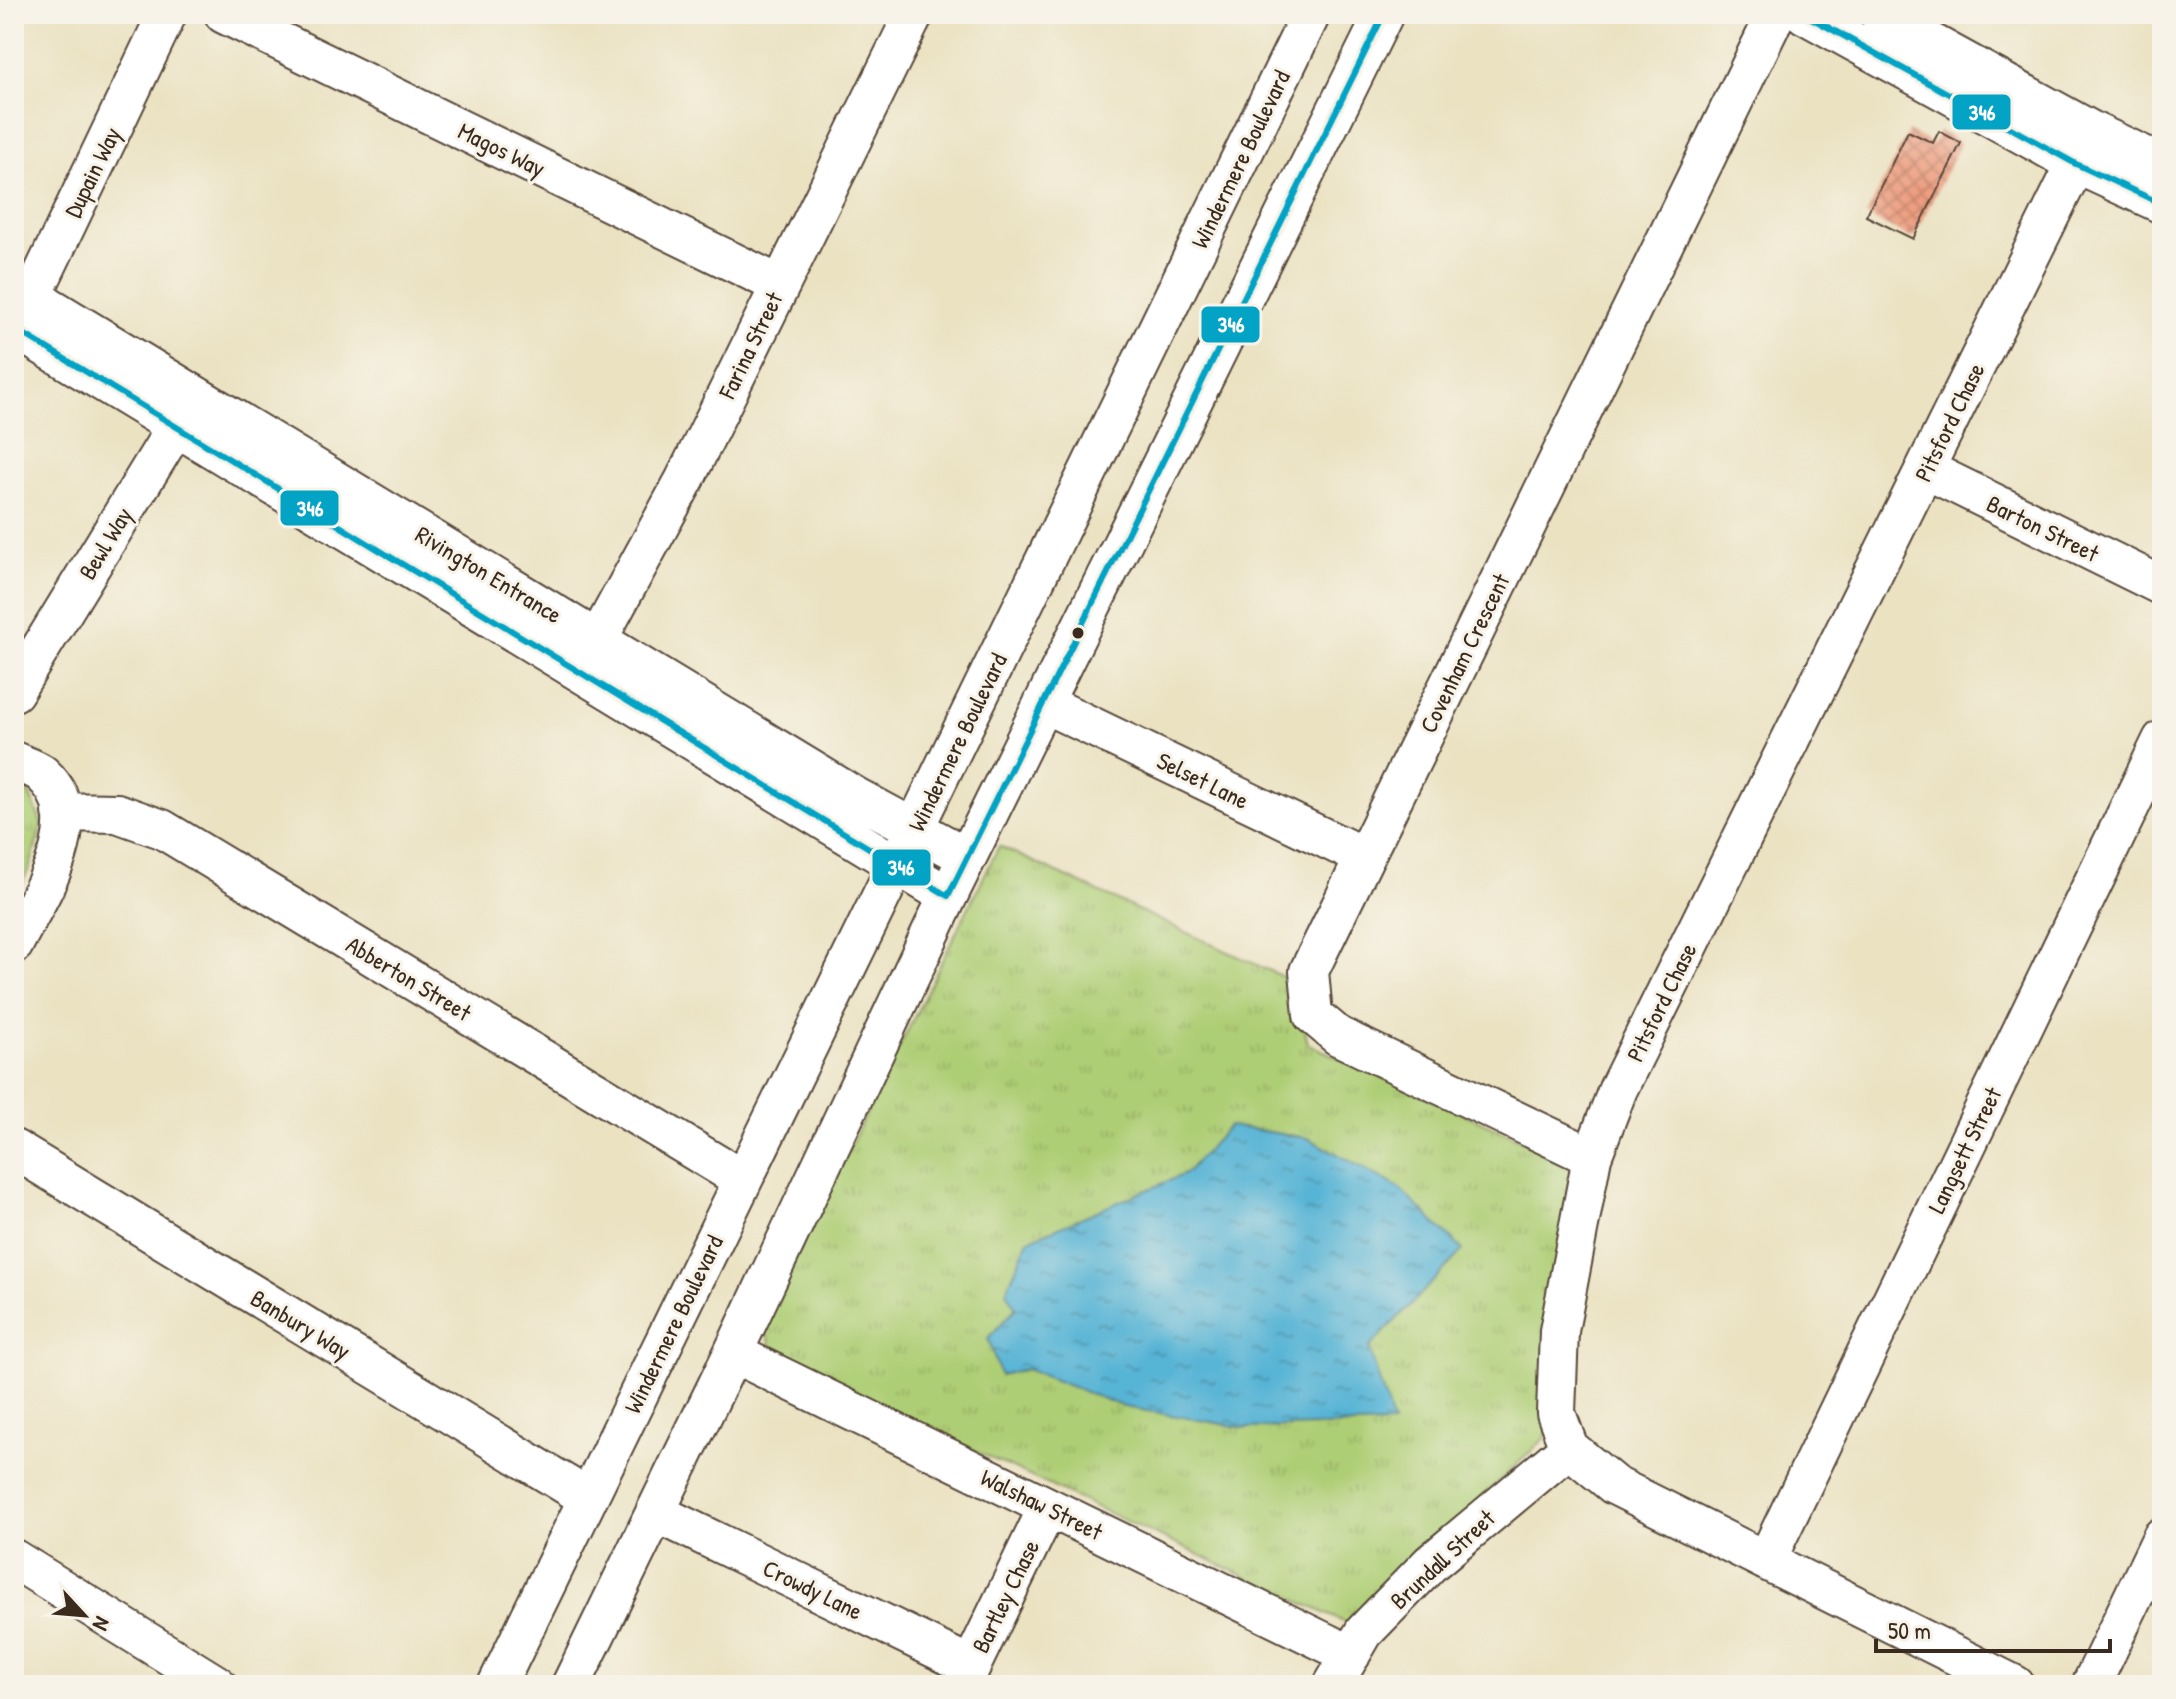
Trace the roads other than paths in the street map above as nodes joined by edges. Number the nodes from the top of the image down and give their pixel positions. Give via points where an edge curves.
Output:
1 (167, 14) edge
2 (224, 14) edge
3 (914, 14) edge
4 (1311, 14) edge
5 (1384, 14) edge
6 (1776, 14) edge
7 (1804, 14) edge
8 (1879, 14) edge
9 (2084, 148) junction
10 (2162, 164) edge
11 (2162, 204) edge
12 (780, 285) junction
13 (19, 310) edge
14 (186, 411) junction
15 (1925, 469) junction
16 (2162, 586) edge
17 (598, 640) junction
18 (580, 673) junction
19 (14, 692) edge
20 (1043, 703) junction
21 (2162, 740) edge
22 (14, 761) edge
23 (62, 812) junction
24 (915, 829) junction
25 (967, 857) junction
26 (1364, 857) junction
27 (896, 866) junction
28 (948, 896) junction
29 (14, 944) edge
30 (14, 1149) edge
31 (1592, 1157) junction
32 (743, 1180) junction
33 (733, 1353) junction
34 (1569, 1448) junction
35 (588, 1498) junction
36 (1048, 1507) junction
37 (655, 1512) junction
38 (2162, 1537) edge
39 (14, 1559) edge
40 (1766, 1561) junction
41 (1342, 1670) edge
42 (966, 1676) edge
43 (217, 1685) edge
44 (497, 1685) edge
45 (571, 1685) edge
46 (2015, 1685) edge
47 (2091, 1685) edge

1 - 13 street, Dupain Way
2 - 12 street, Magos Way
3 - 12 street, Farina Street
4 - 24 street, Windermere Boulevard
5 - 20 street
6 - 26 street, Covenham Crescent
7 - 9 street
8 - 9 street
9 - 10 street
9 - 11 street
9 - 15 street, Pitsford Chase
12 - 17 street, Farina Street
13 - 14 street, Rivington Entrance
14 - 17 street, Rivington Entrance
14 - 18 street, Rivington Entrance
14 - 19 street, Bewl Way
15 - 16 street, Barton Street
15 - 31 street, Pitsford Chase via 1618,1089
17 - 18 street, Farina Street
17 - 24 street, Rivington Entrance
18 - 27 street, Rivington Entrance
20 - 25 street
20 - 26 street, Selset Lane
21 - 40 street, Langsett Street
22 - 23 street via 42,774
23 - 29 street via 60,850
23 - 32 street, Abberton Street via 117,813 162,829
24 - 25 street, Rivington Entrance
24 - 27 street, Windermere Boulevard
25 - 28 street
26 - 31 street, Covenham Crescent via 1309,971 1313,1015 1338,1036
27 - 28 street, Rivington Entrance
27 - 32 street, Windermere Boulevard
28 - 33 street
30 - 35 street, Banbury Way
31 - 34 street, Pitsford Chase via 1559,1331 1556,1413
32 - 35 street, Windermere Boulevard
33 - 36 street, Walshaw Street
33 - 37 street
34 - 40 street via 1614,1485
34 - 41 street, Brundall Street via 1431,1563 1364,1632
35 - 44 street, Windermere Boulevard
36 - 41 street, Walshaw Street
36 - 42 street, Bartley Chase
37 - 42 street, Crowdy Lane
37 - 45 street
38 - 47 street
39 - 43 street
40 - 46 street

